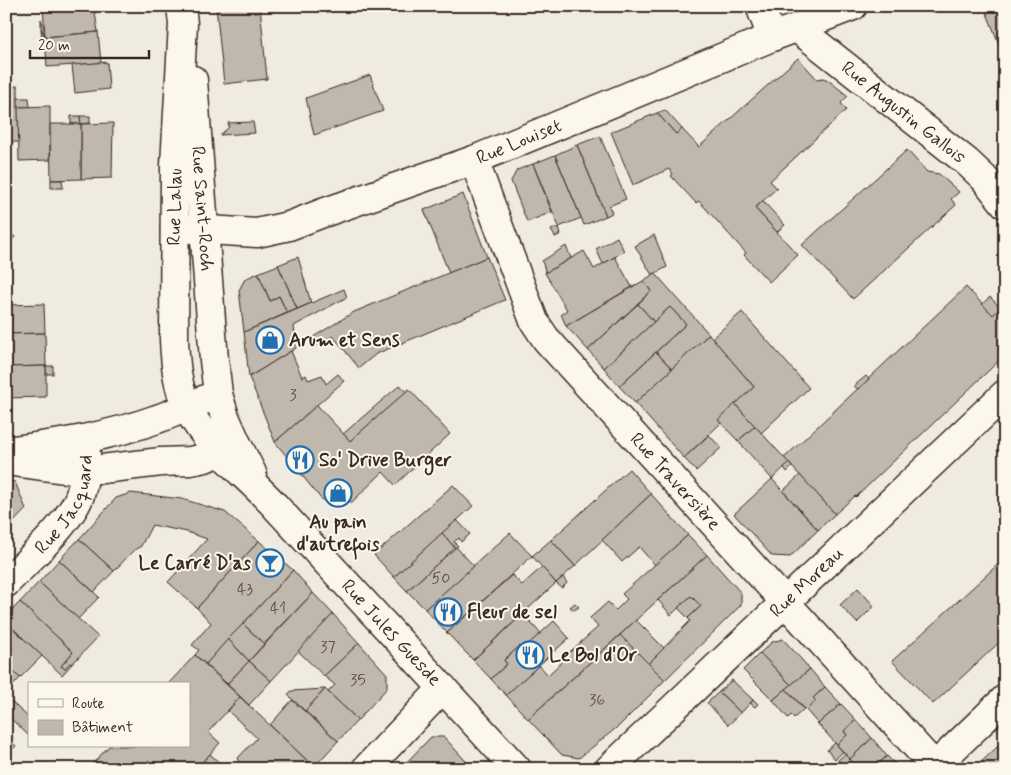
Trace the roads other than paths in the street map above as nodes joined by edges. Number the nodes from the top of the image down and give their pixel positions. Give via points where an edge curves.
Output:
1 (760, 6) edge
2 (853, 6) edge
3 (182, 15) edge
4 (784, 32) junction
5 (474, 160) junction
6 (1005, 204) edge
7 (175, 228) junction
8 (204, 231) junction
9 (218, 394) junction
10 (1005, 394) edge
11 (186, 407) junction
12 (88, 438) junction
13 (228, 449) junction
14 (6, 451) edge
15 (6, 461) edge
16 (85, 470) junction
17 (6, 583) edge
18 (784, 601) junction
19 (443, 688) junction
20 (1005, 699) edge
21 (934, 768) edge
22 (366, 769) edge
23 (517, 769) edge
24 (609, 769) edge

1 - 4 street
2 - 4 street, Rue Louiset
3 - 7 street, Rue Lalau
3 - 8 street, Rue Saint-Roch via 195,94
4 - 5 street, Rue Louiset
4 - 6 street, Rue Augustin Gallois via 967,162
5 - 8 street, Rue Louiset via 281,228 257,233
5 - 18 street, Rue Traversière via 534,321 546,339
7 - 8 street, Rue Louiset
7 - 11 street, Rue Lalau via 174,346
8 - 9 street, Rue Saint-Roch
9 - 11 street
9 - 13 street, Rue Jules Guesde
10 - 18 street, Rue Moreau
11 - 12 street via 159,419
11 - 13 street, Rue Jules Guesde via 198,427
12 - 14 street
12 - 16 street, Rue Jacquard
13 - 16 street via 190,461
13 - 19 street, Rue Jules Guesde via 265,495
15 - 16 street
16 - 17 street, Rue Jacquard via 80,496 66,520
18 - 21 street, Rue Traversière
18 - 24 street, Rue Moreau
19 - 22 street
19 - 23 street, Rue Jules Guesde
20 - 21 street

